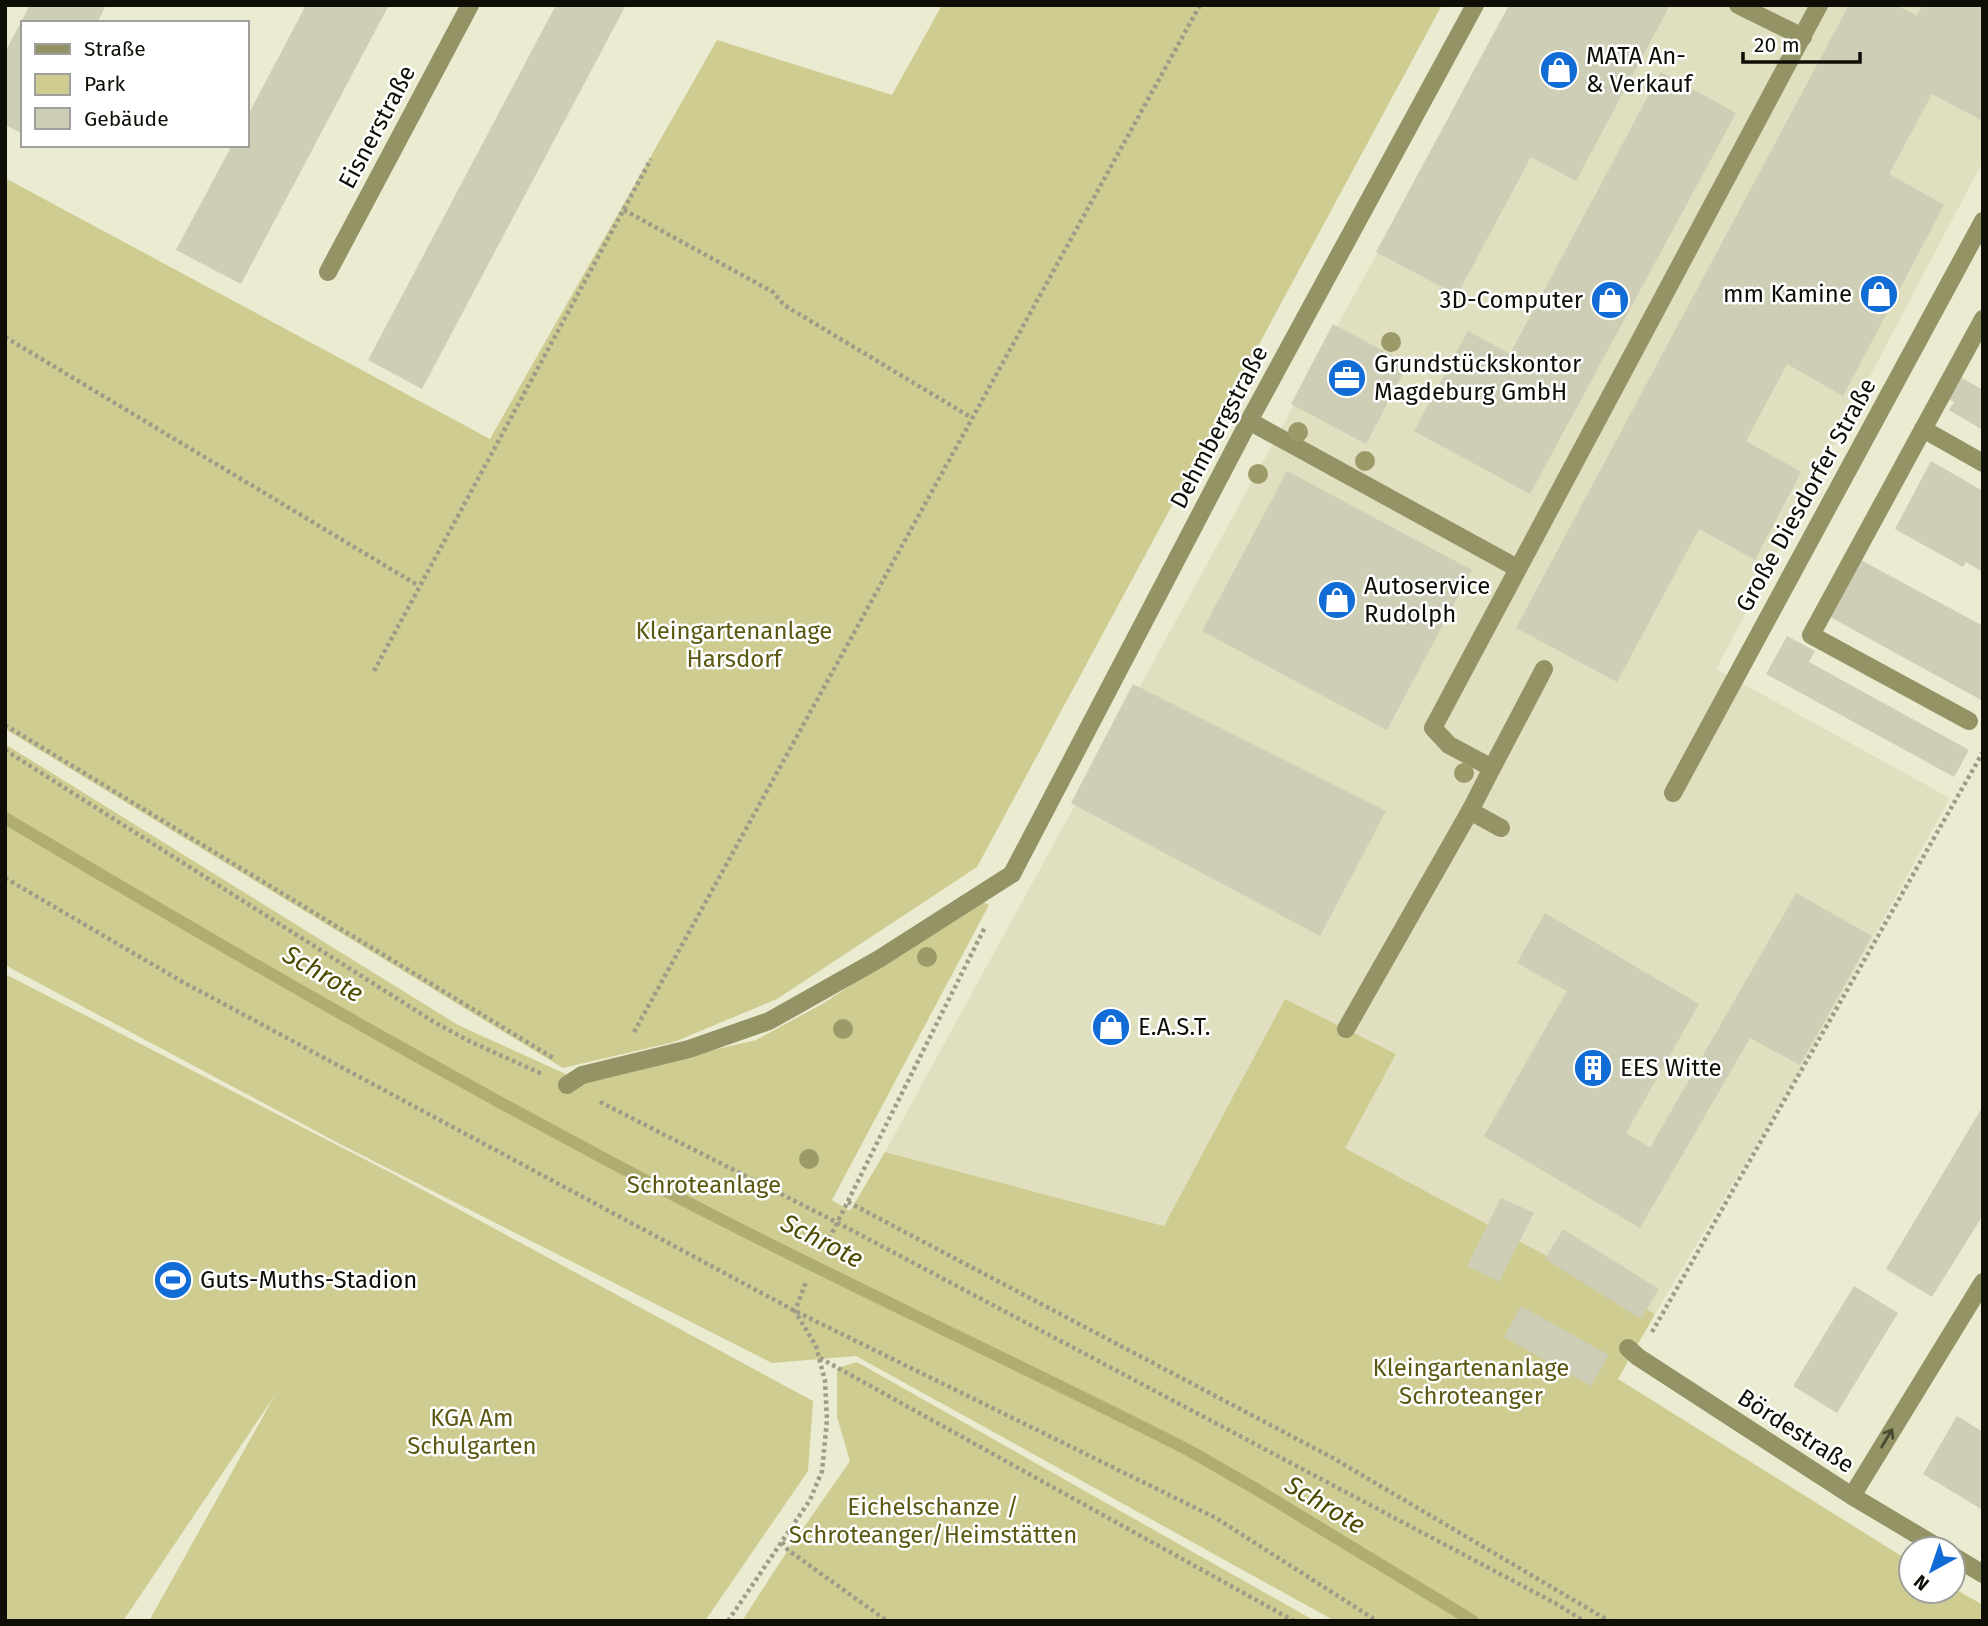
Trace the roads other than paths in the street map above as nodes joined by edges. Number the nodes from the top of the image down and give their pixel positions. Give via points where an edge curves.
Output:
1 (470, 5) edge
2 (1475, 5) edge
3 (1738, 5) edge
4 (1819, 5) edge
5 (1803, 37) junction
6 (1983, 220) edge
7 (328, 272) dead end
8 (1983, 319) edge
9 (1249, 421) junction
10 (1923, 429) junction
11 (1983, 463) edge
12 (1517, 568) junction
13 (1544, 669) dead end
14 (1969, 721) dead end
15 (1492, 768) junction
16 (1673, 793) dead end
17 (1470, 811) junction
18 (1501, 828) dead end
19 (1346, 1028) dead end
20 (567, 1085) road end
21 (1983, 1282) edge
22 (1633, 1353) road end
23 (1852, 1496) junction
24 (1917, 1535) edge
25 (1967, 1564) edge
26 (1983, 1574) edge

1 - 7 street, Eisnerstraße
2 - 9 street, Dehmbergstraße
3 - 5 street
4 - 5 street
5 - 12 street
6 - 16 street, Große Diesdorfer Straße
8 - 10 street
9 - 12 street
9 - 20 street, Dehmbergstraße via 1012,874 879,959 769,1021 689,1049 582,1076
10 - 11 street
10 - 14 street via 1811,635
12 - 15 street via 1433,728 1449,745
13 - 15 street
15 - 17 street
17 - 18 street
17 - 19 street
23 -> 21 street
22 - 23 street, Bördestraße
23 - 24 street, Bördestraße
25 - 26 street

